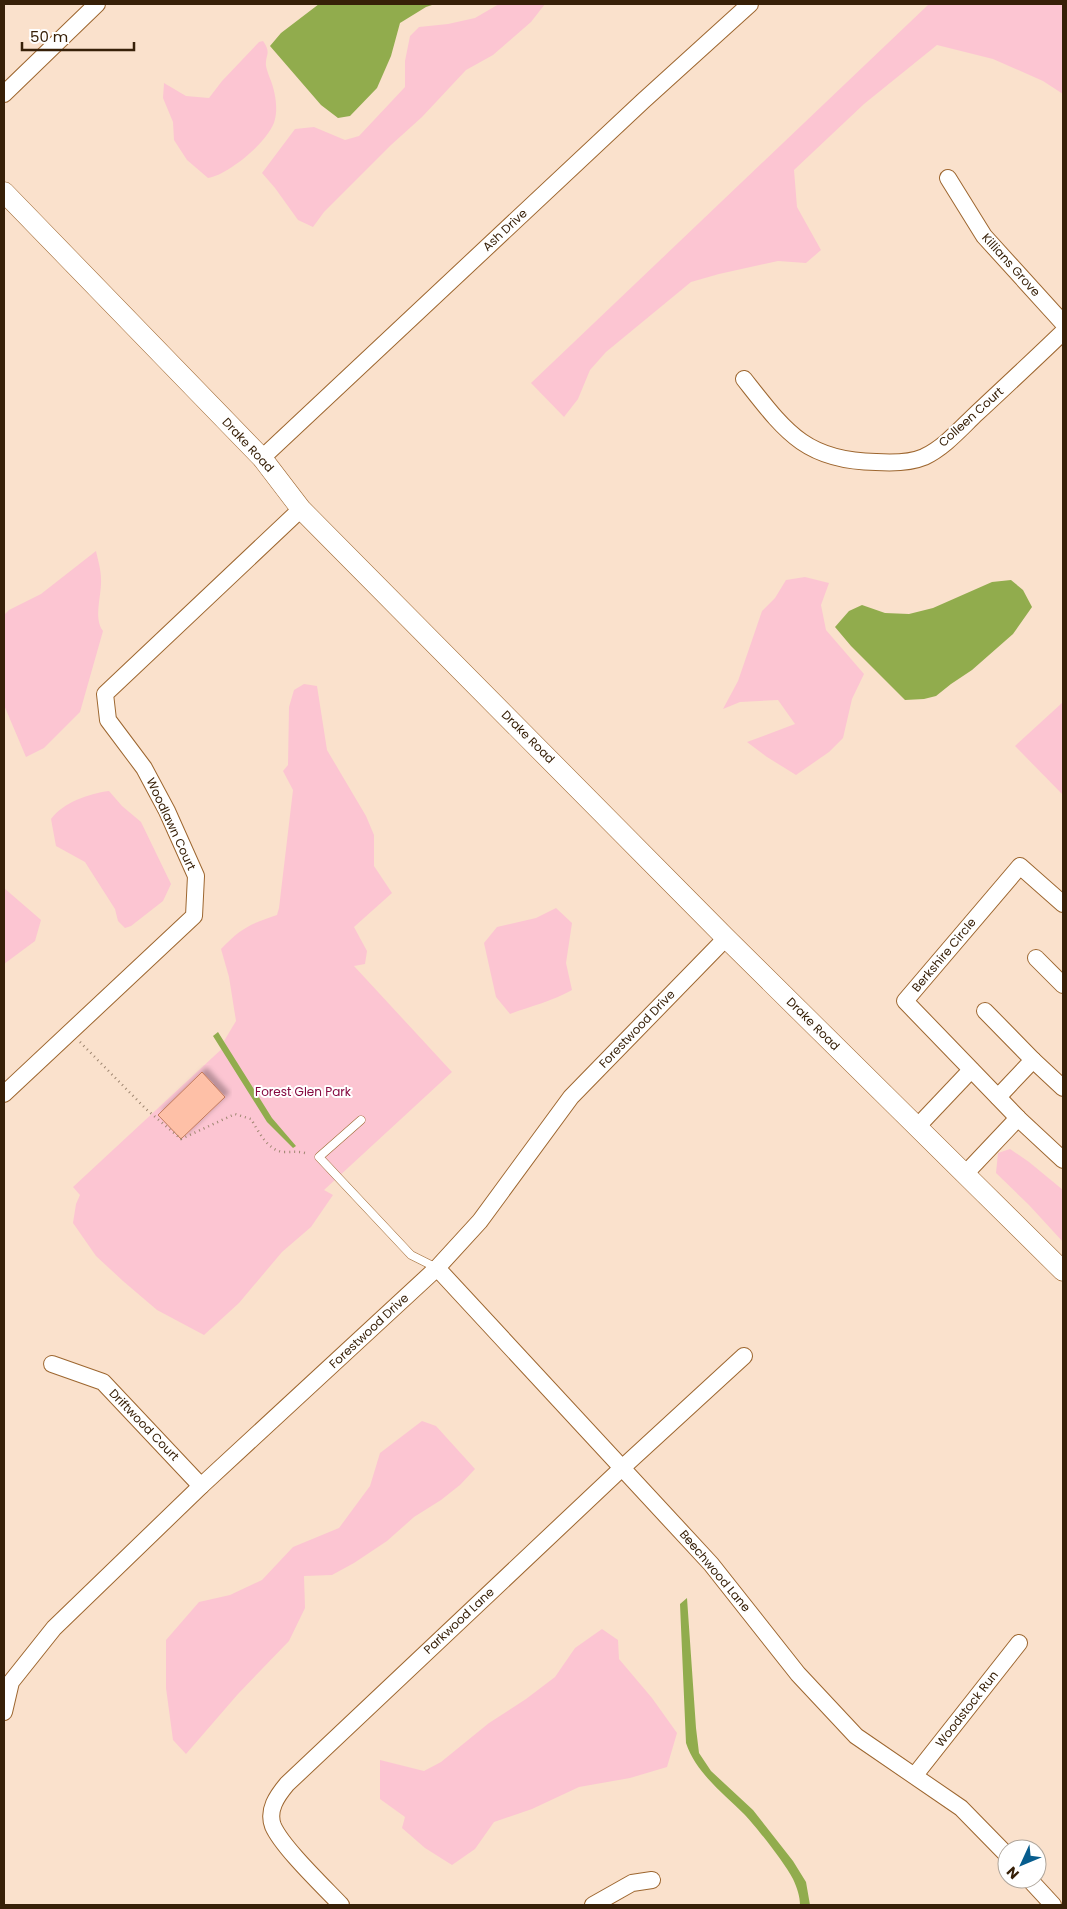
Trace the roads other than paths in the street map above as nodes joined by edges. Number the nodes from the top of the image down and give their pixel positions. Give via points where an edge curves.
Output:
1 (97, 4) edge
2 (750, 4) edge
3 (4, 94) edge
4 (948, 178) dead end
5 (4, 192) edge
6 (1063, 322) edge
7 (1063, 332) edge
8 (744, 379) dead end
9 (262, 458) junction
10 (302, 509) junction
11 (1063, 904) edge
12 (726, 938) junction
13 (1036, 958) dead end
14 (1063, 985) edge
15 (985, 1011) dead end
16 (1033, 1060) junction
17 (972, 1070) junction
18 (1063, 1088) edge
19 (4, 1094) edge
20 (998, 1097) junction
21 (1018, 1118) junction
22 (361, 1120) dead end
23 (917, 1128) junction
24 (1063, 1160) edge
25 (966, 1173) junction
26 (437, 1268) junction
27 (1063, 1271) edge
28 (744, 1356) dead end
29 (52, 1364) dead end
30 (622, 1468) junction
31 (202, 1486) junction
32 (1018, 1643) dead end
33 (7, 1681) edge
34 (4, 1712) edge
35 (915, 1775) junction
36 (997, 1845) edge
37 (652, 1880) dead end
38 (1038, 1889) edge
39 (341, 1905) edge
40 (593, 1905) edge
41 (1053, 1905) edge

1 - 3 street
2 - 9 street, Ash Drive
4 - 6 street, Killians Grove via 984,236
5 - 9 street, Drake Road
7 - 8 street, Colleen Court via 946,442 924,457 896,463 835,458 808,447 772,414
9 - 10 street, Drake Road
10 - 12 street, Drake Road
10 - 19 street, Woodlawn Court via 105,694 108,720 144,768 196,876 194,916
11 - 17 street, Berkshire Circle via 1020,866 905,1001
12 - 23 street, Drake Road
12 - 26 street, Forestwood Drive via 571,1097 480,1221
13 - 14 street
15 - 16 street
16 - 18 street
16 - 20 street
17 - 20 street
17 - 23 street
20 - 21 street
21 - 24 street
21 - 25 street
22 - 26 lane via 320,1157 410,1255
23 - 25 street, Drake Road
25 - 27 street, Drake Road
26 - 30 street, Beechwood Lane
26 - 31 street, Forestwood Drive
28 - 30 street, Parkwood Lane
29 - 31 street, Driftwood Court via 103,1382
30 - 35 street, Beechwood Lane via 711,1564 798,1674 856,1736
30 - 39 street, Parkwood Lane via 286,1784 274,1800 273,1825 285,1844
31 - 33 street, Forestwood Drive via 54,1628
32 - 35 street, Woodstock Run
33 - 34 street, Forestwood Drive
35 - 36 street, Beechwood Lane via 961,1808
37 - 40 street via 632,1883
38 - 41 street

